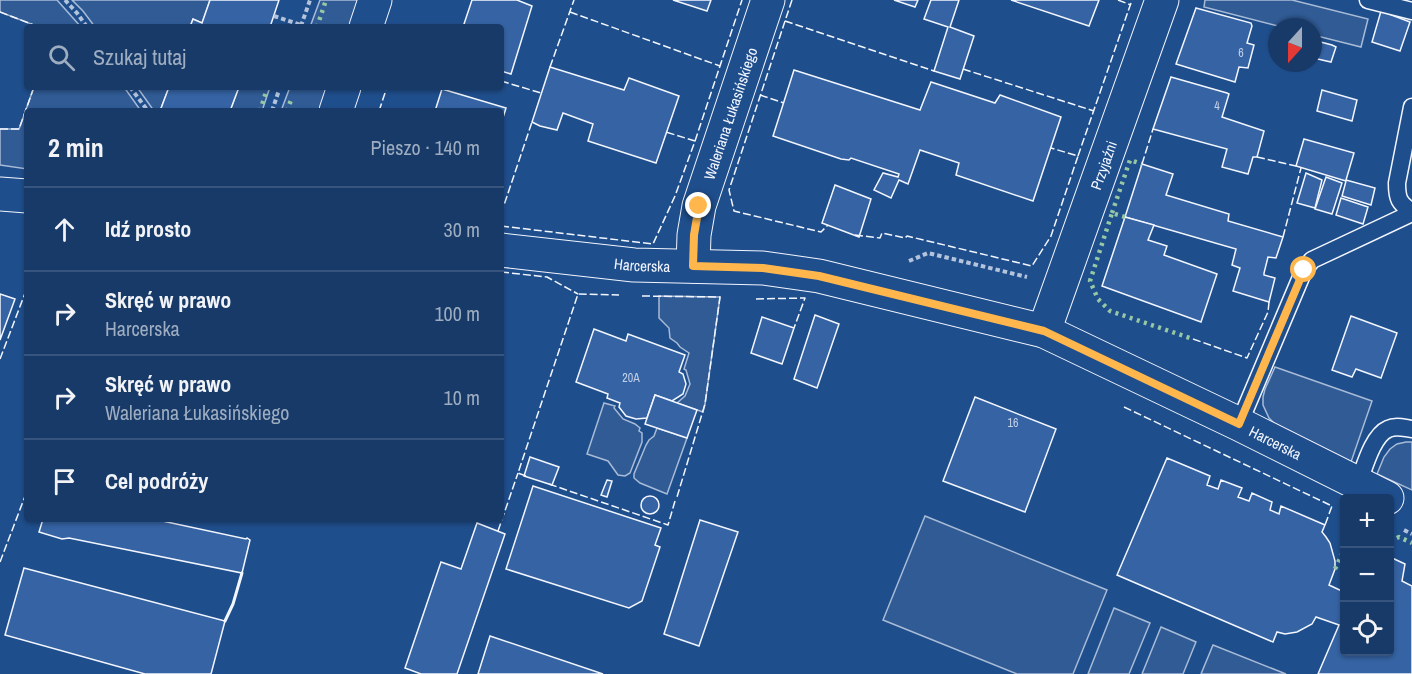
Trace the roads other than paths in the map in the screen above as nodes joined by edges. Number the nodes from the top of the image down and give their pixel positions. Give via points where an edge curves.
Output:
1 (375, 0) edge
2 (768, 0) edge
3 (1162, 0) edge
4 (1368, 0) edge
5 (1412, 11) edge
6 (367, 24) edge
7 (343, 90) edge
8 (1412, 106) edge
9 (337, 108) edge
10 (0, 194) edge
11 (24, 196) edge
12 (1412, 213) edge
13 (504, 250) edge
14 (693, 266) junction
15 (1044, 331) junction
16 (1239, 424) junction
17 (1412, 429) edge
18 (1358, 484) junction
19 (1378, 494) edge
20 (1394, 502) edge
21 (1412, 510) edge

1 - 6 street
2 - 14 street, Waleriana Łukasińskiego via 699,206
3 - 15 street, Przyjaźni
4 - 5 lane
7 - 9 street
8 - 12 lane via 1397,194 1401,205
10 - 11 street
12 - 16 lane via 1312,260 1304,270
13 - 14 street, Harcerska via 634,265
14 - 15 street, Harcerska via 763,268 819,276
15 - 16 street, Harcerska
16 - 18 street, Harcerska
17 - 18 lane via 1389,429 1380,435
18 - 19 street, Harcerska
20 - 21 street, Harcerska

